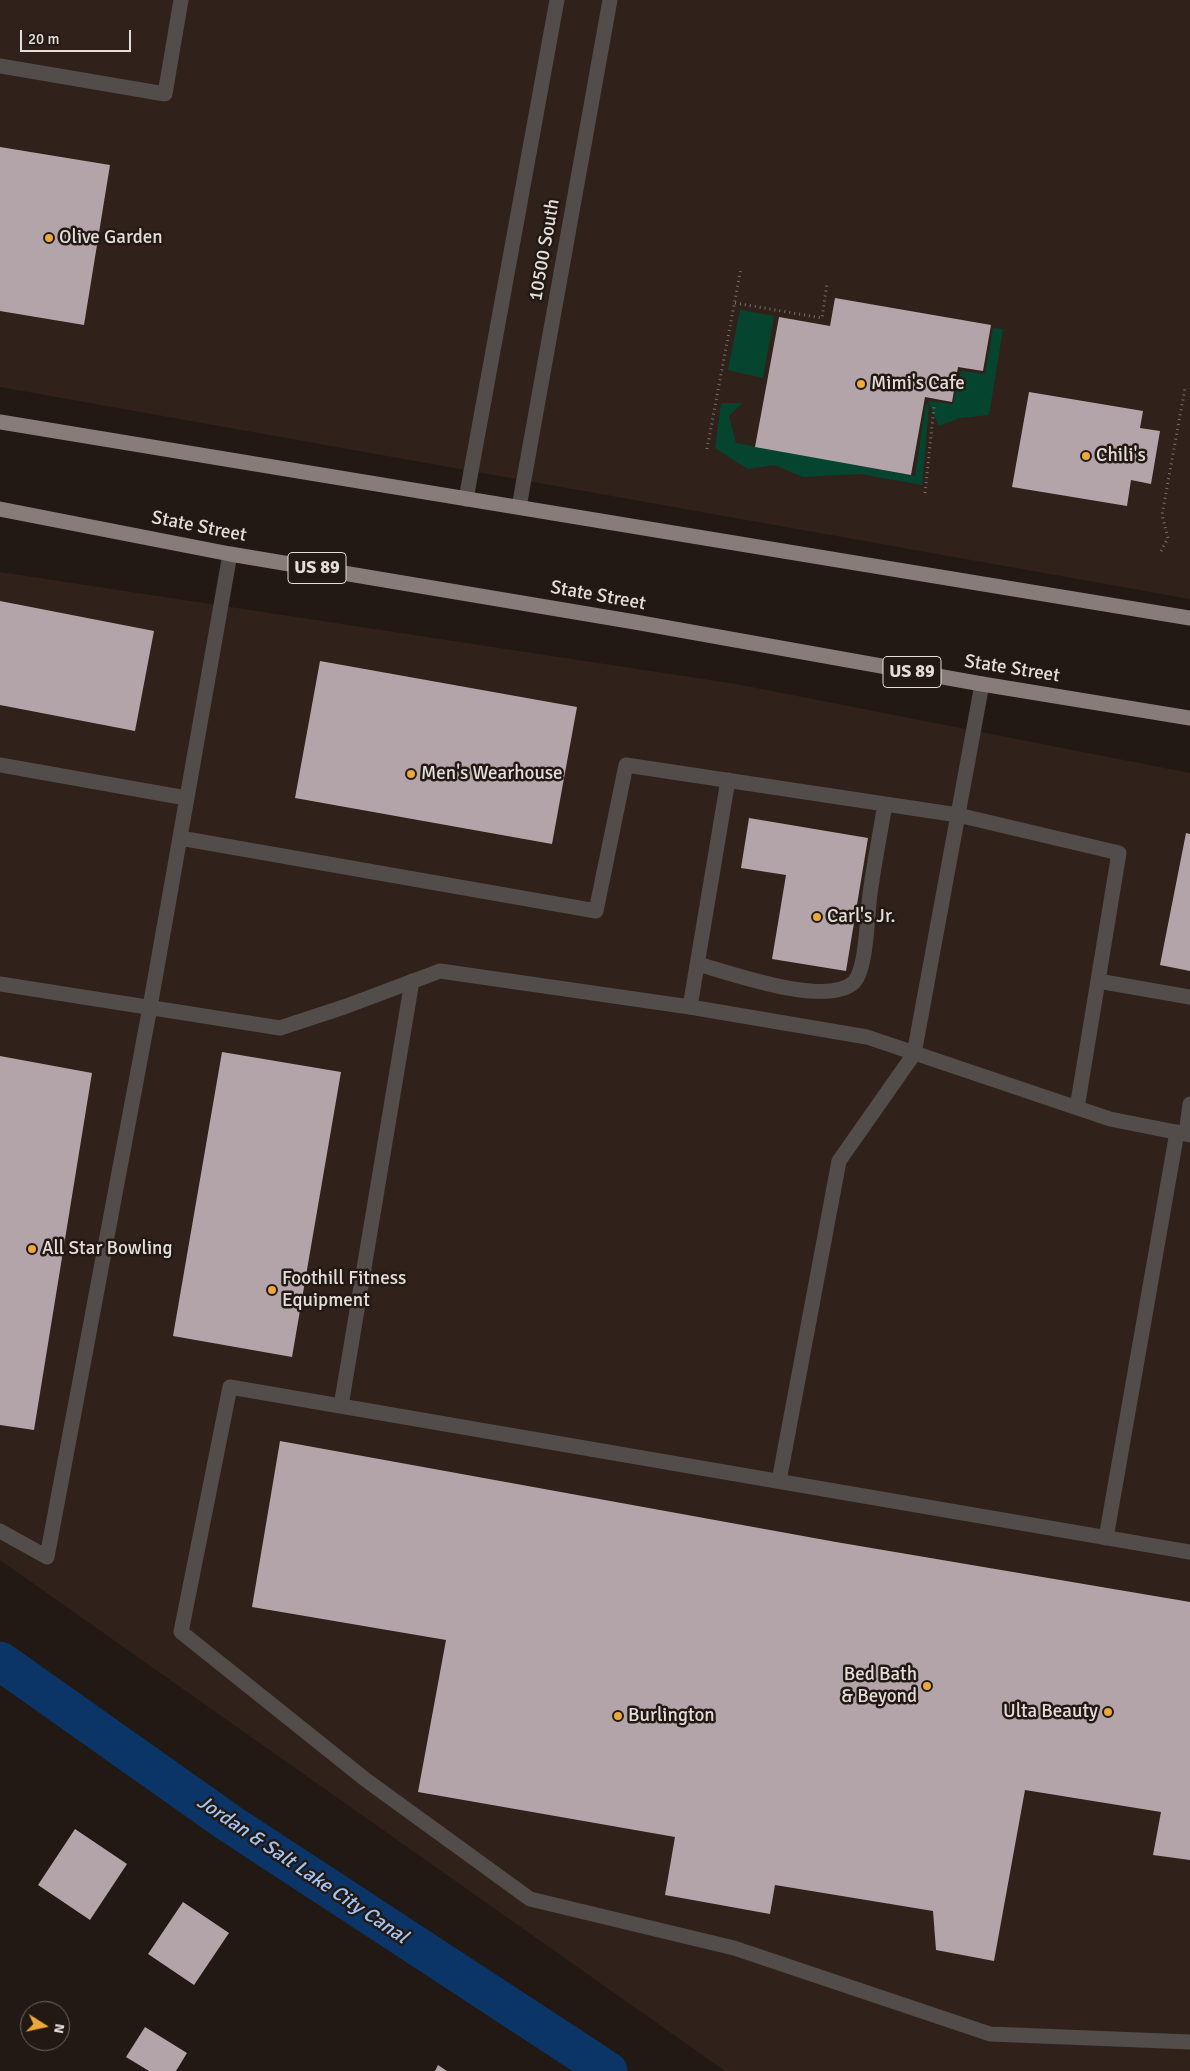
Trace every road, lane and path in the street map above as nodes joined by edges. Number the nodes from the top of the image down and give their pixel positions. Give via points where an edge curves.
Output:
1 (181, 0) edge
2 (557, 0) edge
3 (610, 0) edge
4 (0, 66) edge
5 (741, 268) dead end
6 (827, 283) dead end
7 (735, 303) junction
8 (1185, 388) dead end
9 (934, 406) dead end
10 (0, 422) edge
11 (707, 449) dead end
12 (925, 493) dead end
13 (466, 499) junction
14 (519, 508) junction
15 (0, 509) edge
16 (1161, 551) dead end
17 (230, 554) junction
18 (1190, 618) edge
19 (982, 684) junction
20 (1190, 718) edge
21 (0, 765) edge
22 (728, 780) junction
23 (186, 798) junction
24 (885, 804) junction
25 (958, 815) junction
26 (180, 838) junction
27 (698, 964) junction
28 (412, 981) junction
29 (1098, 981) junction
30 (0, 984) edge
31 (1190, 997) edge
32 (150, 1007) junction
33 (690, 1007) junction
34 (914, 1054) junction
35 (1190, 1104) edge
36 (1077, 1108) junction
37 (1184, 1134) edge
38 (341, 1406) junction
39 (779, 1481) junction
40 (0, 1531) edge
41 (1106, 1538) junction
42 (1190, 1552) edge
43 (1190, 2042) edge

1 - 4 street via 165,94
2 - 13 street, 10500 South
3 - 14 street, 10500 South
5 - 7 path
6 - 7 path via 822,318
7 - 11 path
8 - 16 path via 1162,515 1168,538
9 - 12 path
10 - 13 main road
13 - 14 main road
14 - 18 main road
15 - 17 main road, State Street / US 89
17 - 19 main road, State Street / US 89
17 - 23 street
19 - 20 main road, State Street / US 89
19 - 25 street
21 - 23 street
22 - 24 street
22 - 26 street via 626,765 596,911
22 - 27 street
23 - 26 street
24 - 25 street
24 - 27 street via 860,971 854,982 845,988 819,992 769,985
25 - 29 street via 1119,852
25 - 34 street
26 - 32 street
27 - 33 street
28 - 32 street via 280,1028
28 - 33 street via 440,971
28 - 38 street
29 - 31 street
29 - 36 street
30 - 32 street
32 - 40 street via 47,1557
33 - 34 street via 866,1038
34 - 36 street
34 - 39 street via 839,1161
35 - 37 street
36 - 37 street via 1110,1119
37 - 41 street
38 - 39 street
38 - 43 street via 230,1387 181,1632 366,1780 530,1899 734,1948 990,2034
39 - 41 street
41 - 42 street

